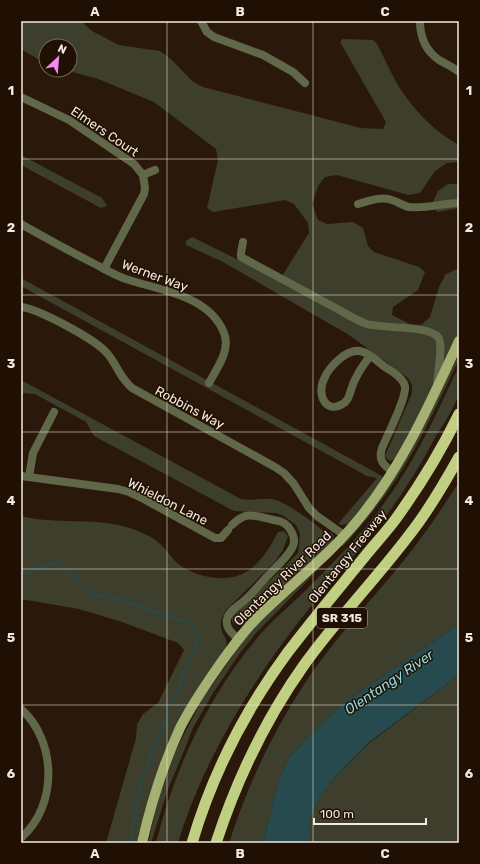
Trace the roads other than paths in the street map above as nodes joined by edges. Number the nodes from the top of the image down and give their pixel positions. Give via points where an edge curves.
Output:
1 (201, 21) edge
2 (420, 21) edge
3 (459, 72) edge
4 (305, 83) dead end
5 (21, 97) edge
6 (155, 170) dead end
7 (143, 175) junction
8 (459, 203) edge
9 (358, 204) dead end
10 (21, 224) edge
11 (244, 242) dead end
12 (104, 268) junction
13 (21, 307) edge
14 (459, 341) edge
15 (370, 356) junction
16 (209, 383) dead end
17 (437, 388) junction
18 (54, 412) dead end
19 (459, 414) edge
20 (459, 457) edge
21 (392, 472) junction
22 (25, 477) edge
23 (344, 535) junction
24 (238, 639) junction
25 (21, 709) edge
26 (21, 838) edge
27 (142, 843) edge
28 (192, 843) edge
29 (216, 843) edge

1 - 4 street via 207,32 214,37 262,55 293,72
2 - 3 street via 423,41 429,51
5 - 7 street, Elmers Court via 75,124 134,164
6 - 7 street
7 - 12 street, Elmers Court via 146,188 144,194
8 - 9 street via 409,207 390,199 380,199
10 - 12 street, Werner Way
11 - 17 street via 242,257 368,324 433,333 439,338 441,351
12 - 16 street, Werner Way via 124,278 182,296 214,317 225,334 226,351
13 - 23 street, Robbins Way via 44,314 90,339 105,350 124,382 136,391 276,467 294,484 317,516
14 - 17 main road, Olentangy River Road
15 - 15 street via 364,352 354,351 335,363 321,387 324,401 336,406 347,400 354,379
15 - 21 street via 394,373 404,385 402,401 380,457 383,465
17 - 21 main road, Olentangy River Road
18 - 22 street via 33,453
19 - 28 highway, Olentangy Freeway / SR 315 via 424,477 394,521 297,640 263,689 237,734 217,777
20 - 29 highway, SR 315 via 442,488 411,533 309,659 280,700 236,786
21 - 23 main road, Olentangy River Road via 362,515
22 - 24 street, Whieldon Lane via 129,492 215,538 221,538 240,518 249,515 278,520 288,526 294,540 287,555 248,598 229,614 227,626
23 - 24 main road, Olentangy River Road
24 - 27 main road, Olentangy River Road via 206,684 181,727 164,767
25 - 26 street via 35,726 43,742 49,779 45,801 38,817

